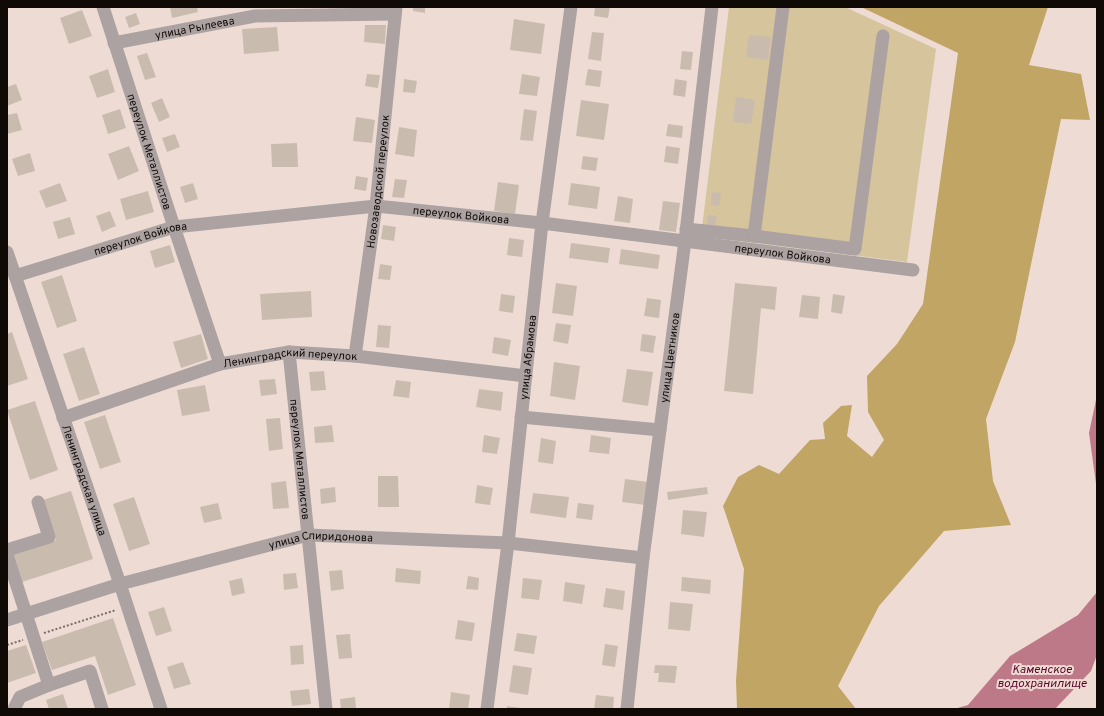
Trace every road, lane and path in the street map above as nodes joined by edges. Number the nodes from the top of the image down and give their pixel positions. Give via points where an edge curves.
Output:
1 (103, 7) edge
2 (571, 7) edge
3 (712, 7) edge
4 (783, 7) edge
5 (396, 10) edge
6 (255, 11) edge
7 (883, 36) dead end
8 (114, 43) junction
9 (376, 206) junction
10 (542, 223) junction
11 (174, 228) junction
12 (686, 235) junction
13 (754, 236) junction
14 (7, 252) edge
15 (913, 270) dead end
16 (14, 276) junction
17 (289, 352) junction
18 (355, 356) junction
19 (220, 364) junction
20 (526, 376) junction
21 (521, 417) junction
22 (63, 418) junction
23 (660, 430) junction
24 (38, 502) dead end
25 (308, 534) junction
26 (508, 543) junction
27 (7, 550) edge
28 (7, 555) edge
29 (644, 558) junction
30 (120, 584) junction
31 (117, 610) dead end
32 (26, 614) junction
33 (7, 620) edge
34 (34, 637) junction
35 (7, 645) edge
36 (50, 685) junction
37 (14, 709) edge
38 (102, 709) edge
39 (161, 709) edge
40 (326, 709) edge
41 (488, 709) edge
42 (627, 709) edge

1 - 8 street, переулок Металлистов
2 - 10 street, улица Абрамова
3 - 12 street, улица Цветников
4 - 13 street
5 - 6 street, улица Рылеева
5 - 9 street, Новозаводской переулок
6 - 8 street, улица Рылеева
7 - 13 street via 855,249
8 - 11 street, переулок Металлистов
9 - 10 street, переулок Войкова
9 - 11 street, переулок Войкова
9 - 18 street, Новозаводской переулок
10 - 12 street, переулок Войкова
10 - 20 street, улица Абрамова
11 - 16 street, переулок Войкова
11 - 19 street, переулок Металлистов
12 - 13 street
12 - 15 street, переулок Войкова
12 - 23 street, улица Цветников
14 - 16 street, Ленинградская улица
16 - 22 street, Ленинградская улица
17 - 18 street, Ленинградский переулок
17 - 19 street, Ленинградский переулок
17 - 25 street, переулок Металлистов
18 - 20 street, Ленинградский переулок
19 - 22 street, Ленинградский переулок
20 - 21 street, улица Абрамова
21 - 23 street
21 - 26 street, улица Абрамова
22 - 30 street, Ленинградская улица
23 - 29 street, улица Цветников
24 - 27 street via 49,537
25 - 26 street, улица Спиридонова
25 - 30 street, улица Спиридонова
25 - 40 street, переулок Металлистов
26 - 29 street, улица Спиридонова
26 - 41 street, улица Абрамова
28 - 32 street
29 - 42 street, улица Цветников
30 - 32 street, улица Спиридонова
30 - 39 street, Ленинградская улица
31 - 34 path
32 - 33 street, улица Спиридонова
32 - 34 street
34 - 35 path
34 - 36 street
36 - 37 street via 20,697
36 - 38 street via 90,672

